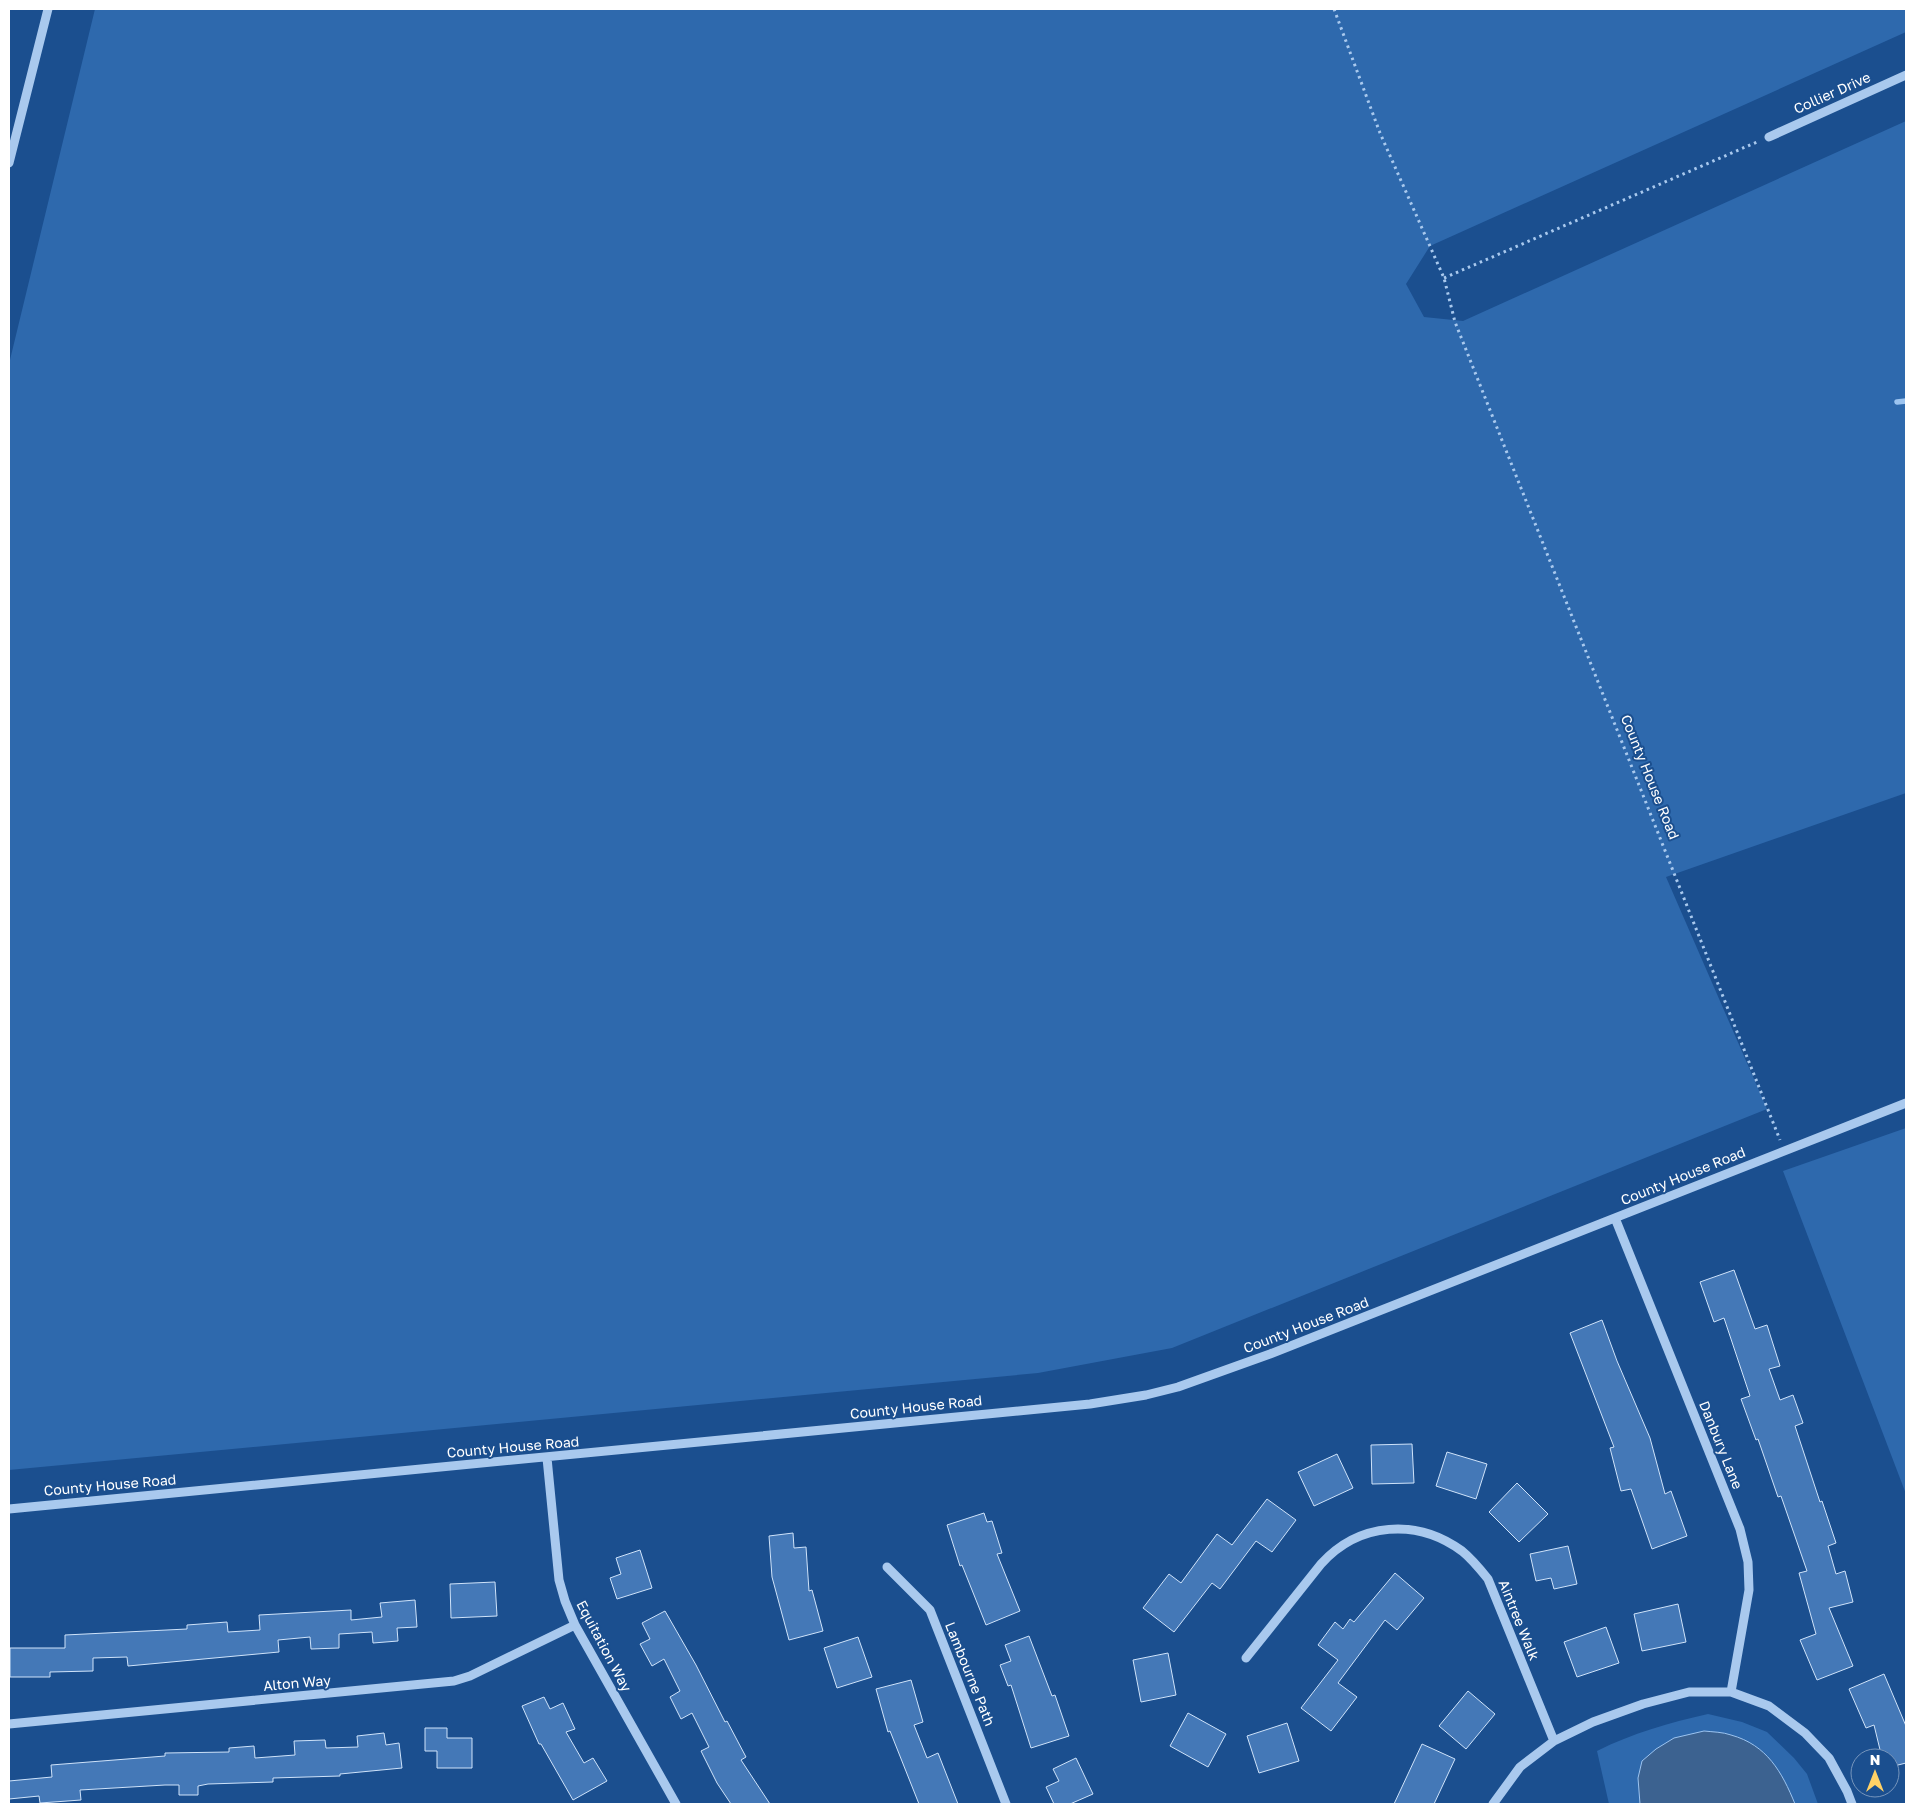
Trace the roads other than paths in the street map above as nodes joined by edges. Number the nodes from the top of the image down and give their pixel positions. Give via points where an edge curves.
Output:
1 (48, 9) edge
2 (1906, 75) edge
3 (1769, 137) road end
4 (9, 163) edge
5 (1906, 1102) edge
6 (1615, 1218) junction
7 (547, 1458) junction
8 (9, 1509) edge
9 (887, 1568) dead end
10 (575, 1625) junction
11 (1246, 1658) dead end
12 (1731, 1692) junction
13 (9, 1724) edge
14 (1554, 1741) junction
15 (676, 1804) edge
16 (1006, 1804) edge
17 (1492, 1804) edge
18 (1852, 1804) edge

1 - 4 street
2 - 3 street, Collier Drive
5 - 6 street, County House Road
6 - 7 street, County House Road via 1260,1358 1146,1395 1090,1404
6 - 12 street, Danbury Lane via 1740,1529 1748,1562 1749,1590
7 - 8 street, County House Road
7 - 10 street, Equitation Way via 559,1580
9 - 16 street, Lambourne Path via 930,1610
10 - 13 street, Alton Way via 454,1681
10 - 15 street, Equitation Way
11 - 14 street, Aintree Walk via 1320,1564 1338,1547 1380,1530 1400,1528 1426,1532 1464,1552 1488,1580
12 - 14 street via 1689,1692 1644,1704 1593,1722
12 - 18 street via 1769,1706 1805,1733 1828,1758
14 - 17 street via 1520,1767

